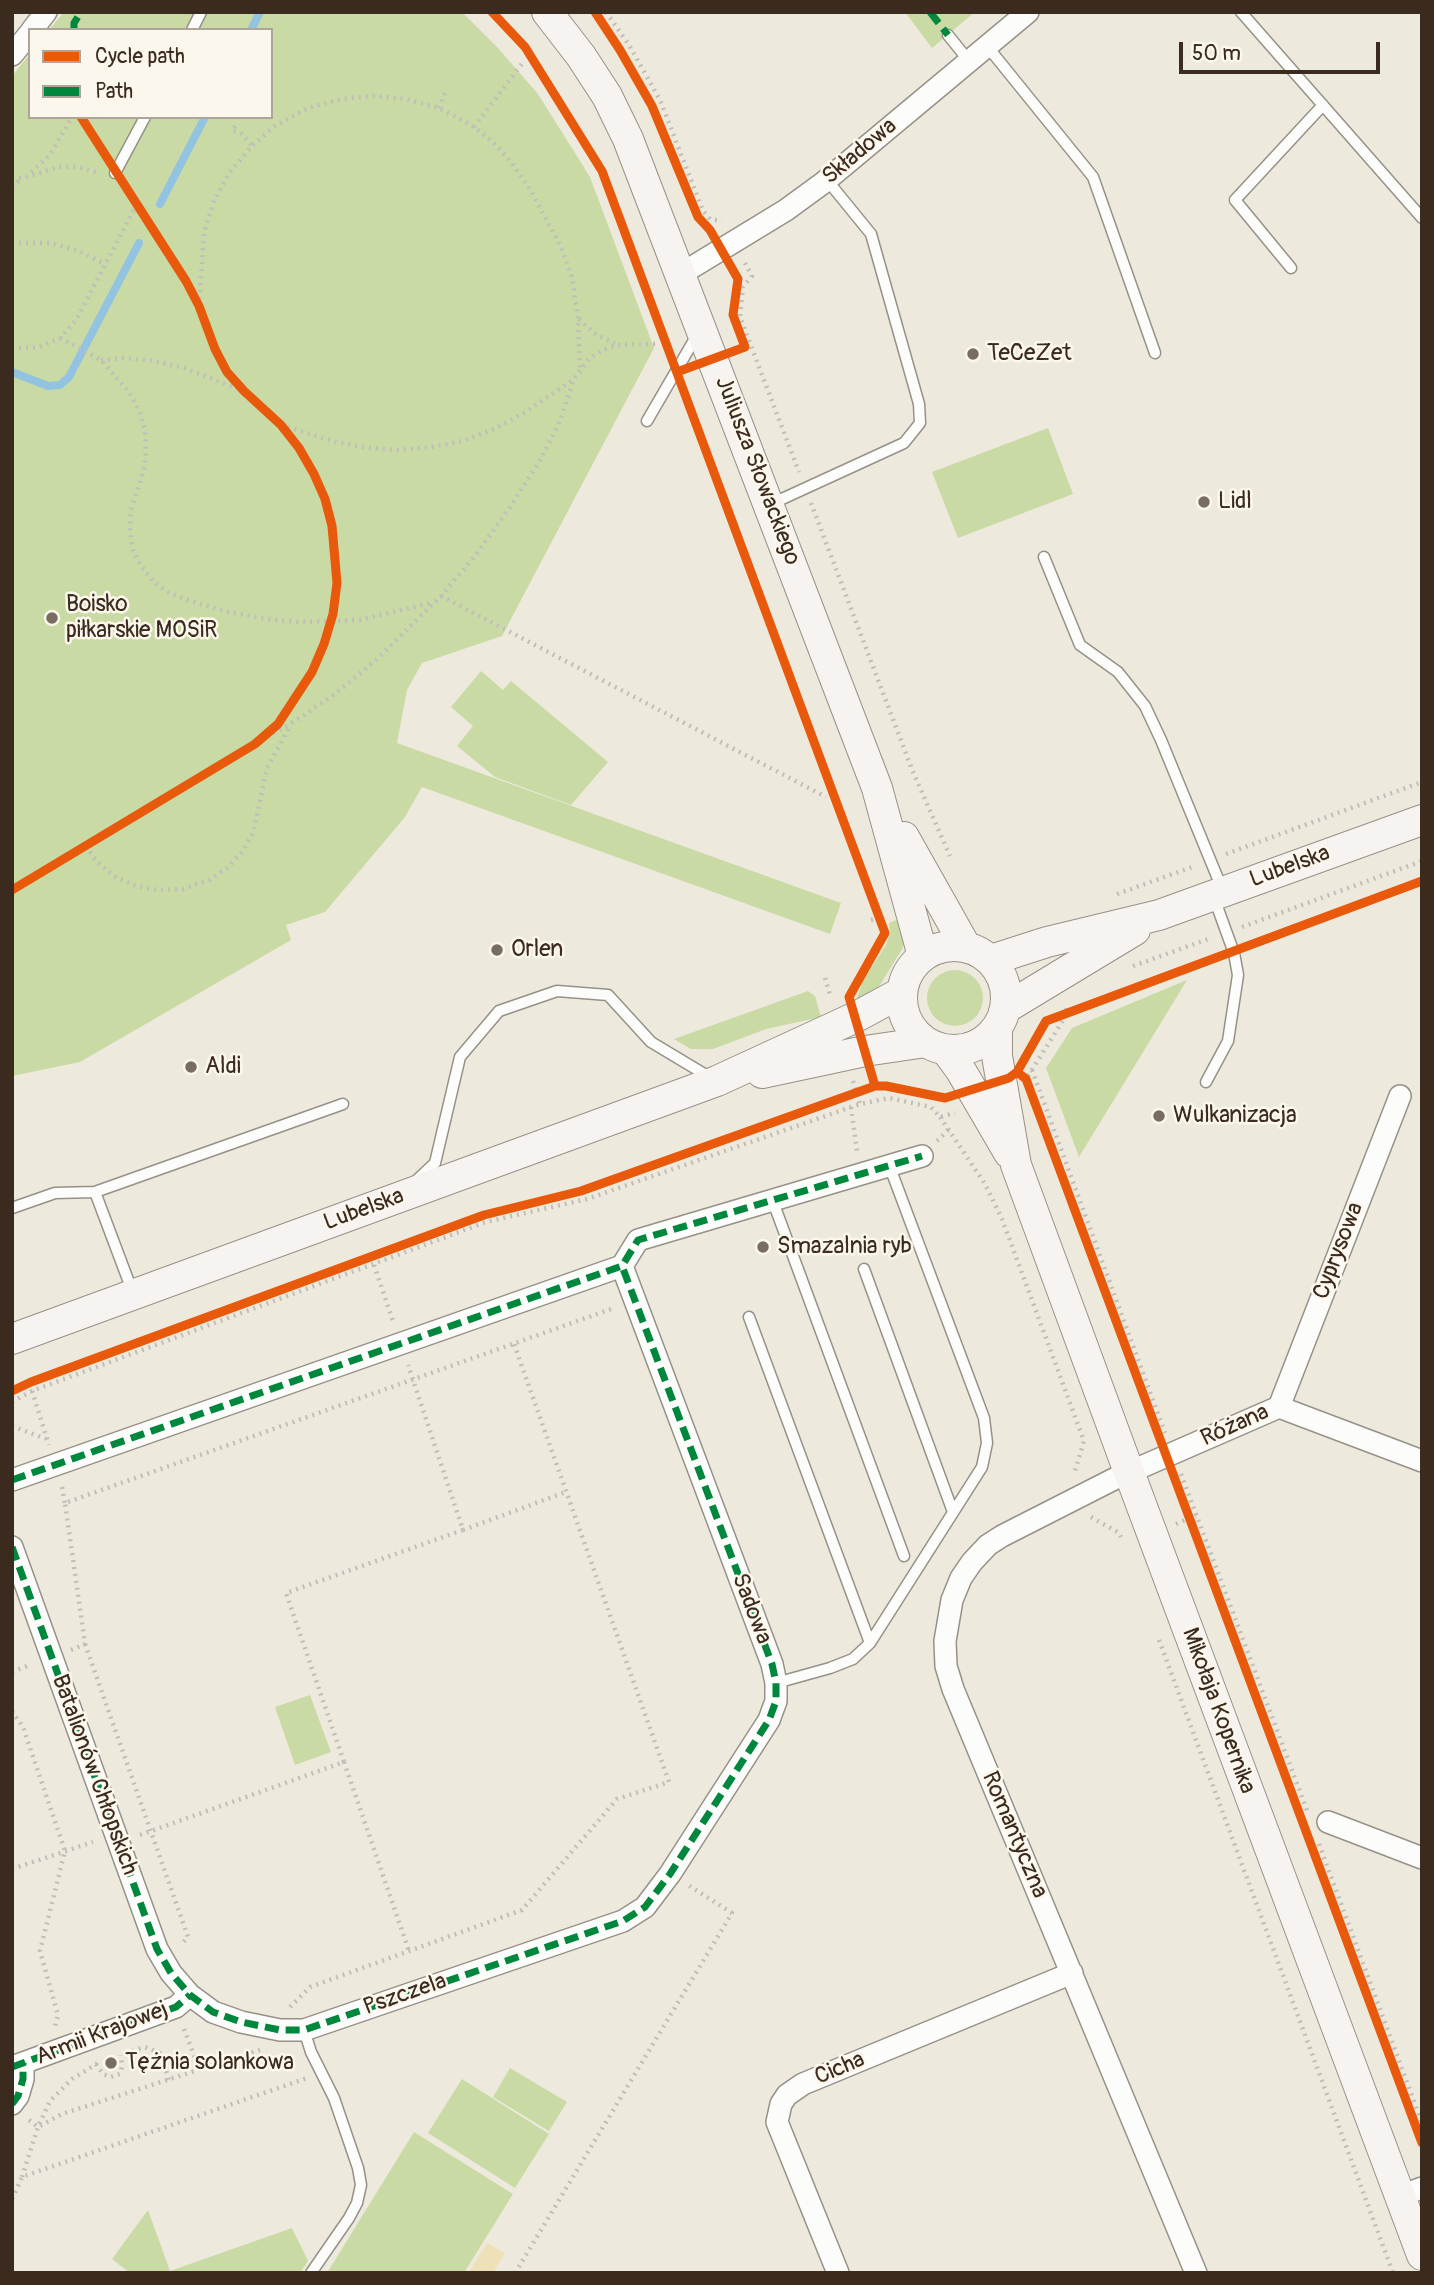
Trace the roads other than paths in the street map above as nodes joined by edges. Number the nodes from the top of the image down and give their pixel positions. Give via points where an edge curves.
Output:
1 (46, 12) edge
2 (201, 12) edge
3 (547, 12) edge
4 (1028, 12) edge
5 (1241, 12) edge
6 (33, 28) edge
7 (193, 28) edge
8 (28, 35) edge
9 (948, 35) dead end
10 (987, 46) junction
11 (12, 55) edge
12 (969, 61) junction
13 (1323, 105) junction
14 (144, 119) edge
15 (112, 175) road end
16 (827, 180) junction
17 (1422, 218) edge
18 (1291, 268) dead end
19 (681, 274) junction
20 (702, 327) junction
21 (1155, 353) dead end
22 (647, 421) dead end
23 (770, 505) junction
24 (1044, 557) dead end
25 (877, 788) junction
26 (1422, 820) edge
27 (1218, 894) junction
28 (1159, 915) junction
29 (978, 953) junction
30 (923, 956) junction
31 (902, 992) junction
32 (1002, 1018) junction
33 (936, 1046) junction
34 (717, 1081) junction
35 (1206, 1082) dead end
36 (1399, 1096) dead end
37 (343, 1104) dead end
38 (922, 1156) dead end
39 (889, 1165) junction
40 (1016, 1165) junction
41 (95, 1192) junction
42 (398, 1198) junction
43 (772, 1199) junction
44 (12, 1208) edge
45 (622, 1266) junction
46 (864, 1269) dead end
47 (134, 1295) junction
48 (749, 1317) dead end
49 (12, 1339) edge
50 (1279, 1407) junction
51 (1422, 1461) edge
52 (1129, 1472) junction
53 (12, 1480) edge
54 (953, 1512) junction
55 (12, 1547) edge
56 (904, 1556) dead end
57 (870, 1643) junction
58 (776, 1683) junction
59 (1316, 1831) road end
60 (1422, 1858) edge
61 (623, 1921) joint
62 (1072, 1973) junction
63 (183, 2001) junction
64 (304, 2030) junction
65 (17, 2065) edge
66 (17, 2110) edge
67 (1411, 2192) edge
68 (1422, 2255) edge
69 (311, 2273) edge
70 (838, 2273) edge
71 (1196, 2273) edge

1 - 6 street
2 - 7 lane
3 - 19 street, Juliusza Słowackiego via 607,96
4 - 10 street, Składowa
5 - 13 lane
8 - 11 street
9 - 12 lane
10 - 12 street, Składowa
10 - 21 lane via 1093,177
12 - 16 street, Składowa
13 - 17 lane
13 - 18 lane via 1235,200
14 - 15 lane
16 - 19 street, Składowa via 786,211
16 - 23 lane via 871,234 919,404 920,423 904,443
19 - 20 street, Juliusza Słowackiego
20 - 22 lane
20 - 23 street, Juliusza Słowackiego
23 - 25 street, Juliusza Słowackiego
24 - 27 lane via 1080,645 1118,672 1144,706 1210,860
25 - 29 street, Juliusza Słowackiego
25 - 30 street, Juliusza Słowackiego
26 - 27 street, Lubelska
27 - 28 street, Lubelska
27 - 35 lane via 1238,975 1228,1041
28 - 29 street, Lubelska
28 - 32 street, Lubelska
29 - 30 street via 951,946
29 - 32 street via 1001,973 1007,990
30 - 31 street via 913,966
31 - 33 street via 907,1020 915,1032
31 - 34 street, Lubelska
32 - 33 street via 986,1040 974,1046 960,1050
32 - 40 street, Mikołaja Kopernika via 997,1056 1014,1080
33 - 34 street, Lubelska via 865,1051
33 - 40 street, Mikołaja Kopernika via 960,1069
34 - 42 street, Lubelska
34 - 42 lane via 651,1042 608,995 557,990 499,1011 460,1057 435,1163
36 - 50 street, Cyprysowa
37 - 41 lane
38 - 39 street
39 - 43 street
39 - 54 lane via 984,1418 987,1443 982,1467
40 - 52 street, Mikołaja Kopernika
41 - 44 lane via 55,1193
41 - 47 lane
42 - 47 street, Lubelska
43 - 45 street via 638,1240
43 - 56 lane
45 - 53 street
45 - 58 street, Sadowa
46 - 54 lane
47 - 49 street, Lubelska
48 - 57 lane
50 - 51 street, Różana
50 - 52 street, Różana
52 - 62 street, Romantyczna via 988,1545 961,1578 944,1641 953,1689
52 - 67 street, Mikołaja Kopernika
54 - 57 lane
55 - 63 street, Batalionów Chłopskich via 156,1949
57 - 58 lane via 853,1659
58 - 61 street, Sadowa via 776,1702 769,1720 670,1874 645,1907
59 - 60 street
61 - 64 street, Pszczela
62 - 70 street, Cicha via 803,2084 787,2095 777,2114 779,2132
62 - 71 street, Romantyczna
63 - 64 street, Pszczela via 241,2022
63 - 65 street, Armii Krajowej
64 - 69 lane via 334,2098 361,2185 349,2218
65 - 66 street via 23,2079
67 - 68 street, Mikołaja Kopernika

